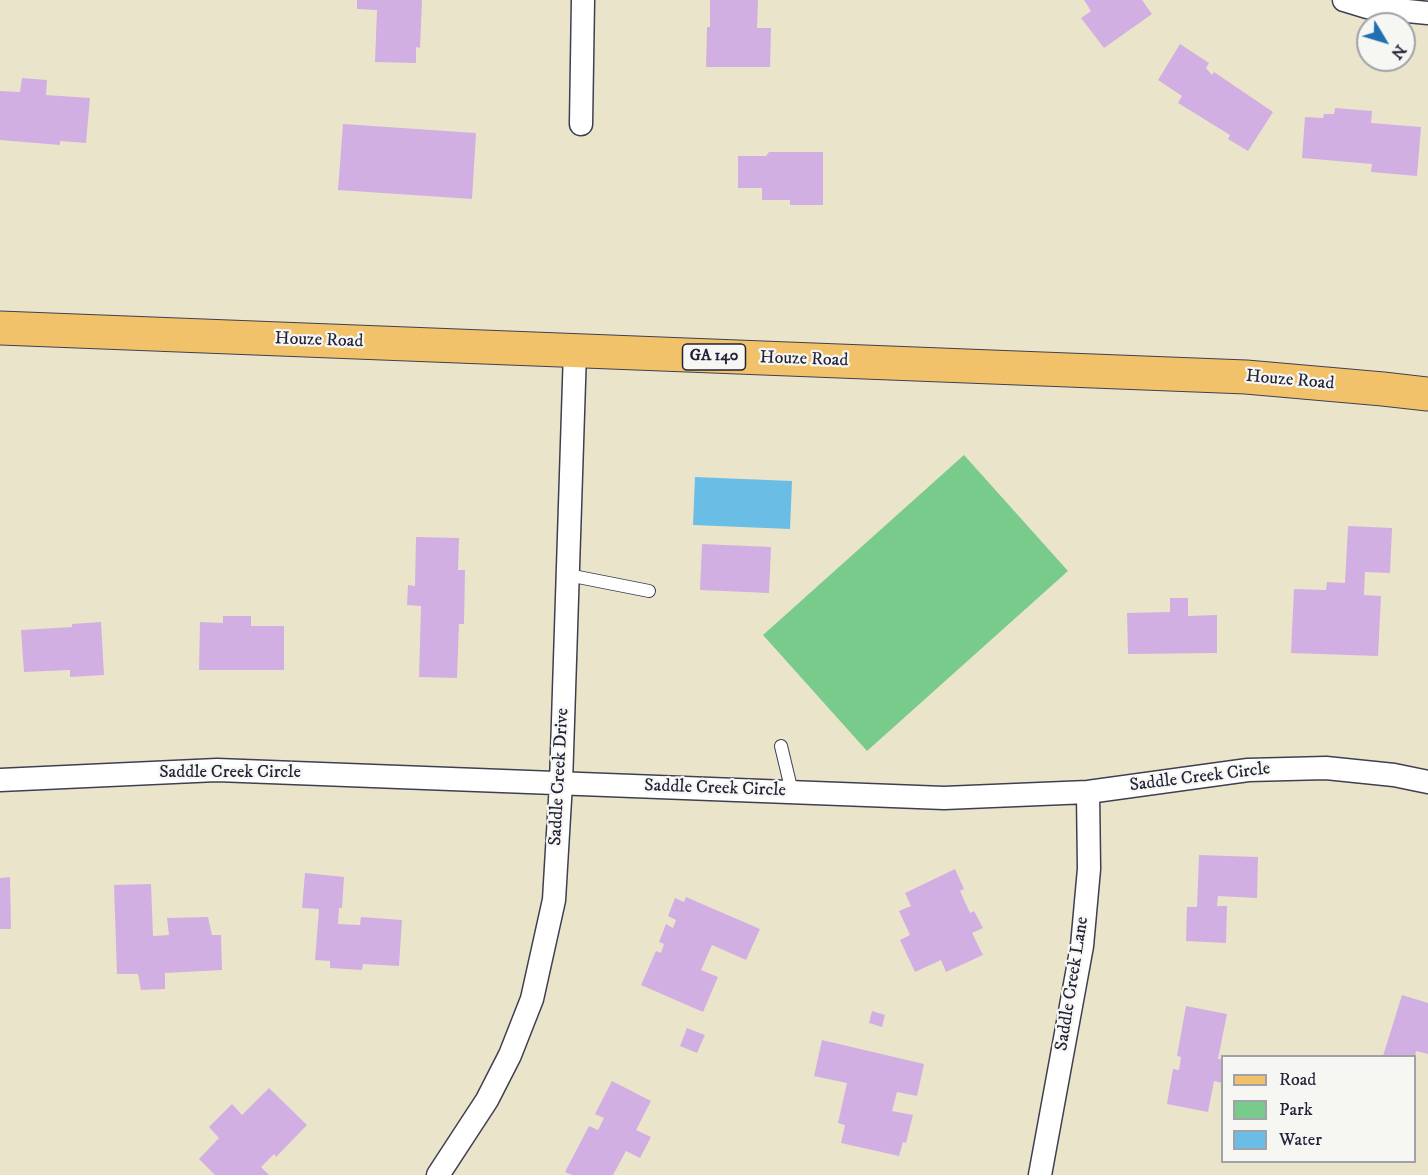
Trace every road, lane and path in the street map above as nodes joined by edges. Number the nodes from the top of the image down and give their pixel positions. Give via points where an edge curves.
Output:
1 (584, 0) edge
2 (1344, 0) edge
3 (1428, 13) edge
4 (580, 124) dead end
5 (0, 328) edge
6 (575, 351) junction
7 (1428, 394) edge
8 (568, 575) junction
9 (649, 591) dead end
10 (781, 747) dead end
11 (0, 780) edge
12 (1428, 782) edge
13 (561, 783) junction
14 (792, 792) junction
15 (1088, 792) junction
16 (438, 1175) edge
17 (1040, 1175) edge

1 - 4 street
2 - 3 street via 1367,7
5 - 6 main road, Houze Road / GA 140
6 - 7 main road, Houze Road / GA 140 via 1246,377
6 - 8 street, Saddle Creek Drive
8 - 9 lane
8 - 13 street, Saddle Creek Drive
10 - 14 lane
11 - 13 street, Saddle Creek Circle via 217,770
12 - 15 street, Saddle Creek Circle via 1326,768 1270,769
13 - 14 street, Saddle Creek Circle
13 - 16 street, Saddle Creek Drive via 554,900 532,999 487,1100
14 - 15 street, Saddle Creek Circle via 944,798
15 - 17 street, Saddle Creek Lane via 1089,869 1082,946

